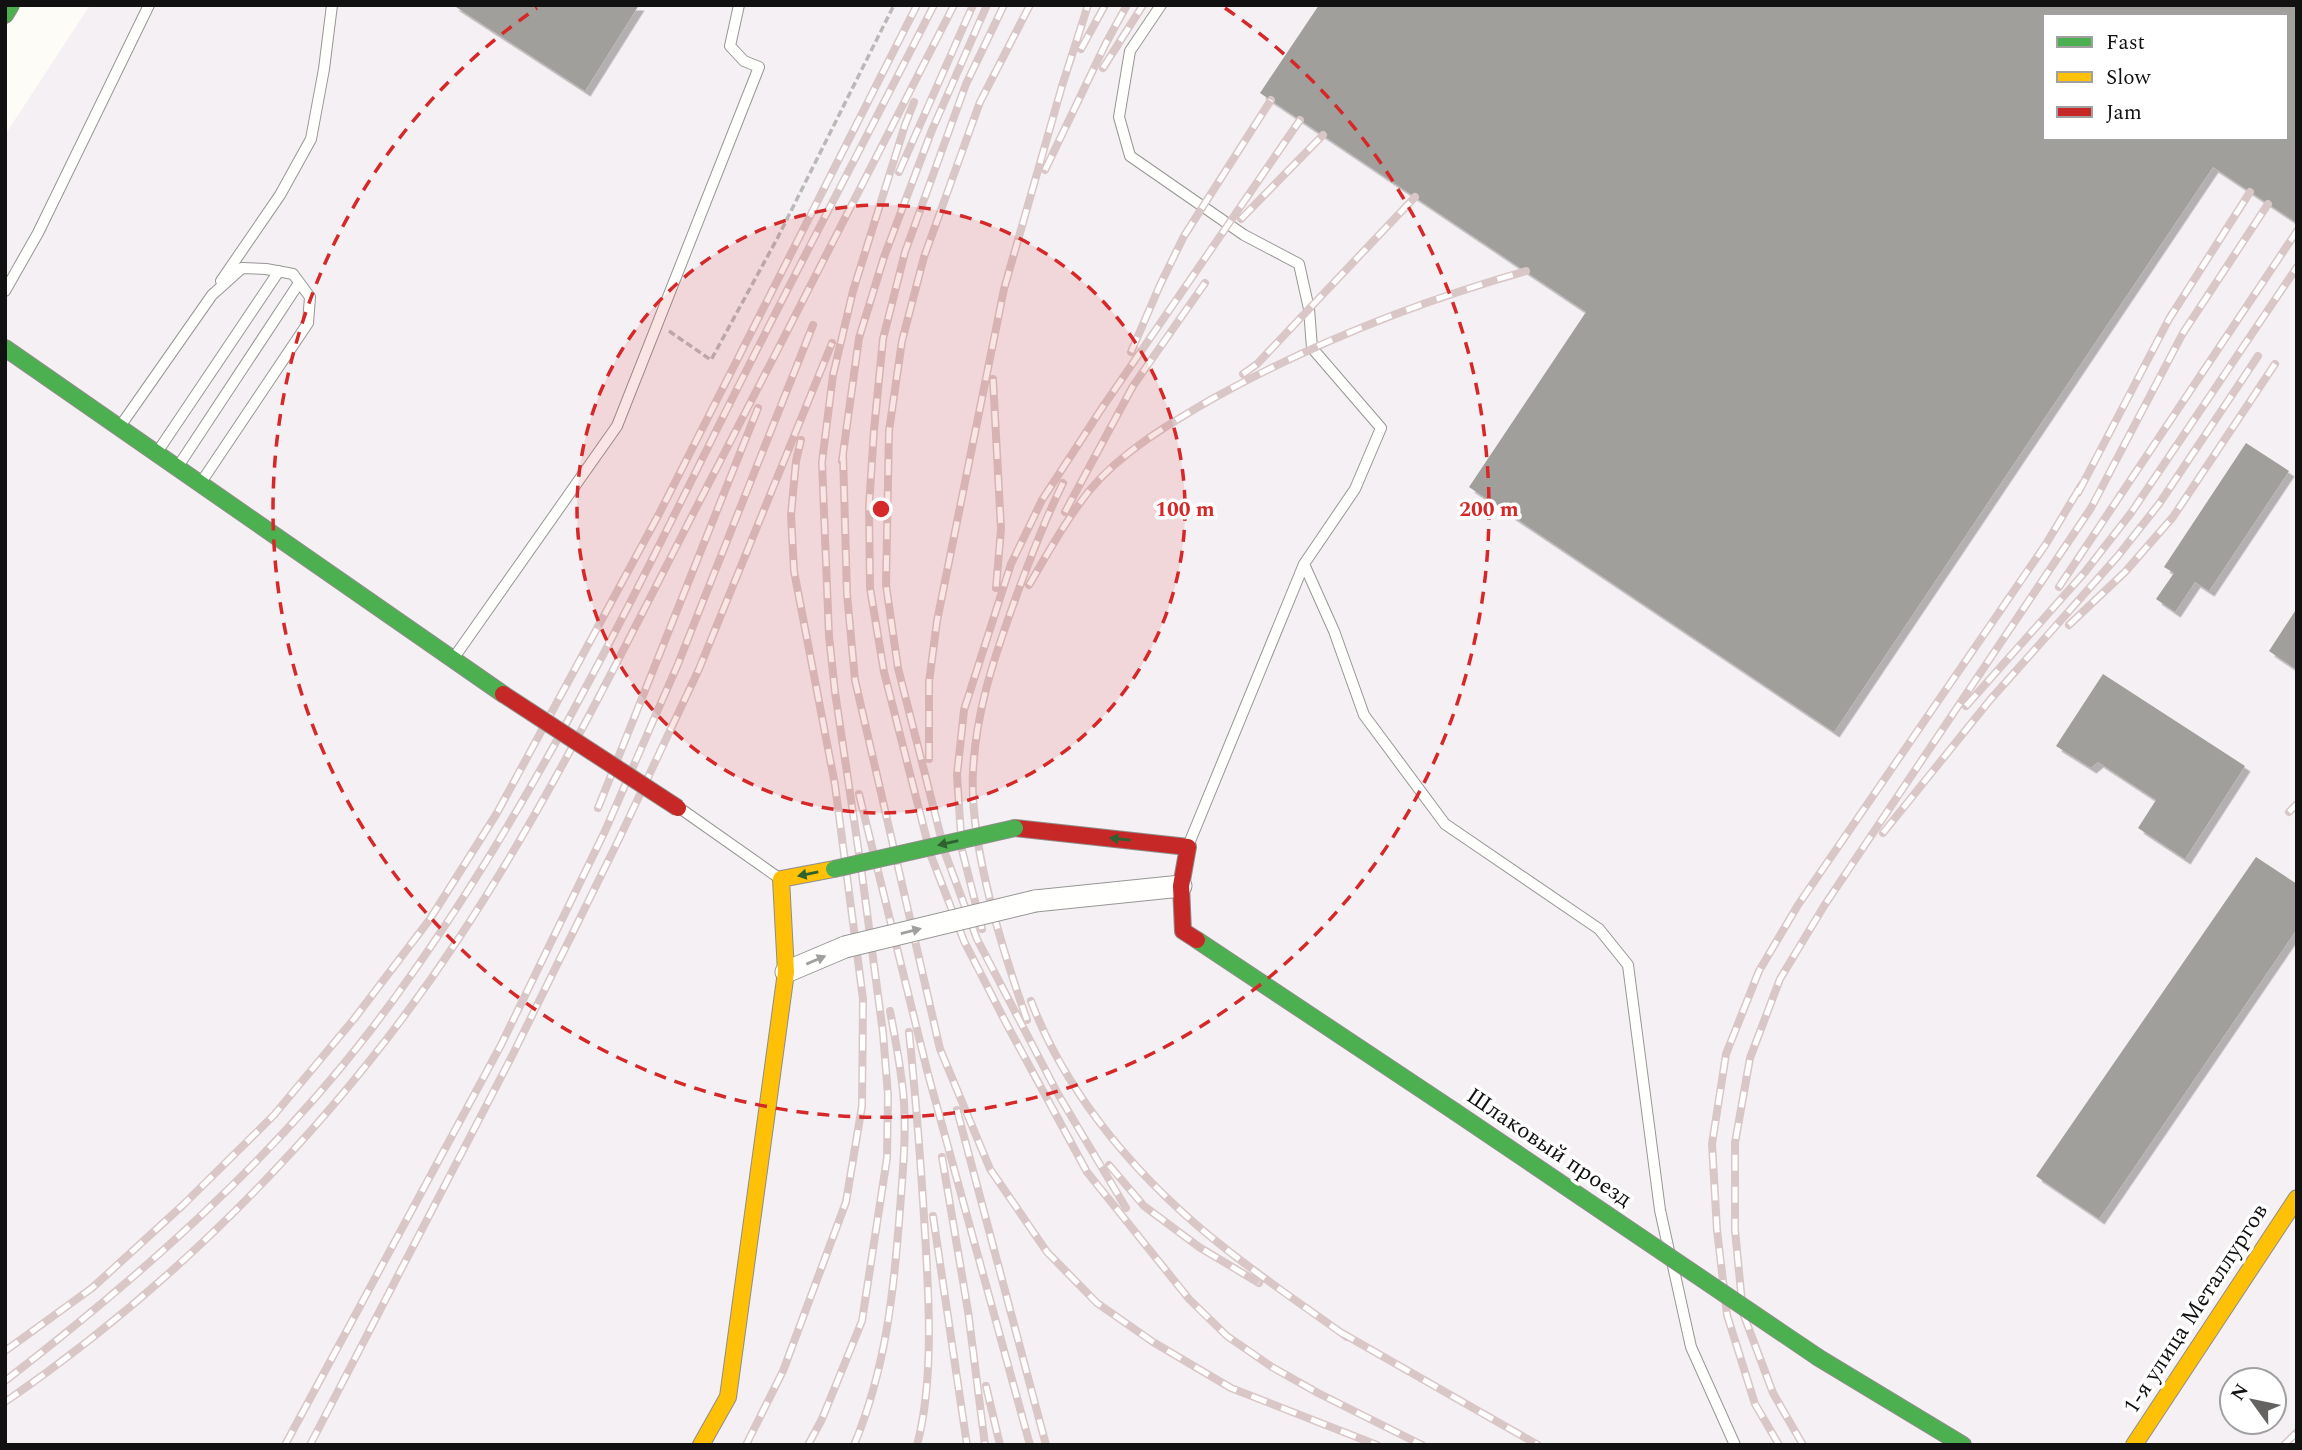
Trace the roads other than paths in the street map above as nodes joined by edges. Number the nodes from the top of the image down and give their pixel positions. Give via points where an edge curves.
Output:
1 (12, 5) edge
2 (149, 5) edge
3 (332, 5) edge
4 (739, 5) edge
5 (1161, 5) edge
6 (5, 15) edge
7 (279, 271) junction
8 (299, 283) junction
9 (5, 290) edge
10 (212, 295) junction
11 (5, 348) edge
12 (119, 427) junction
13 (157, 453) junction
14 (178, 468) junction
15 (200, 483) junction
16 (1304, 564) junction
17 (453, 659) junction
18 (678, 808) joint
19 (1188, 847) junction
20 (781, 879) junction
21 (1181, 886) junction
22 (786, 972) junction
23 (2297, 1198) edge
24 (701, 1445) edge
25 (1735, 1445) edge
26 (1963, 1445) edge
27 (2134, 1445) edge

1 - 6 street
2 - 9 lane via 38,233
3 - 10 lane via 311,139 280,195
4 - 17 lane via 730,46 744,61 760,67 617,425
5 - 16 lane via 1130,51 1118,117 1130,156 1244,234 1299,264 1312,348 1381,428 1354,489
7 - 8 lane via 293,274
7 - 10 lane via 242,268
7 - 13 lane
8 - 14 lane
8 - 15 lane via 310,297 308,323
10 - 12 lane
11 - 12 street
12 - 13 street
13 - 14 street
14 - 15 street
15 - 17 street
16 - 19 lane
16 - 25 lane via 1364,715 1445,824 1599,929 1628,965 1660,1210 1692,1347
17 - 18 street, bridge
18 - 20 lane
19 -> 20 street, bridge via 1015,828
19 - 21 street, Шлаковый проезд
20 - 22 street
22 -> 21 street, bridge via 845,947 1035,901
21 - 26 street, Шлаковый проезд, bridge via 1182,931 1819,1358
22 - 24 street via 728,1397
23 - 27 street, 1-я улица Металлургов

